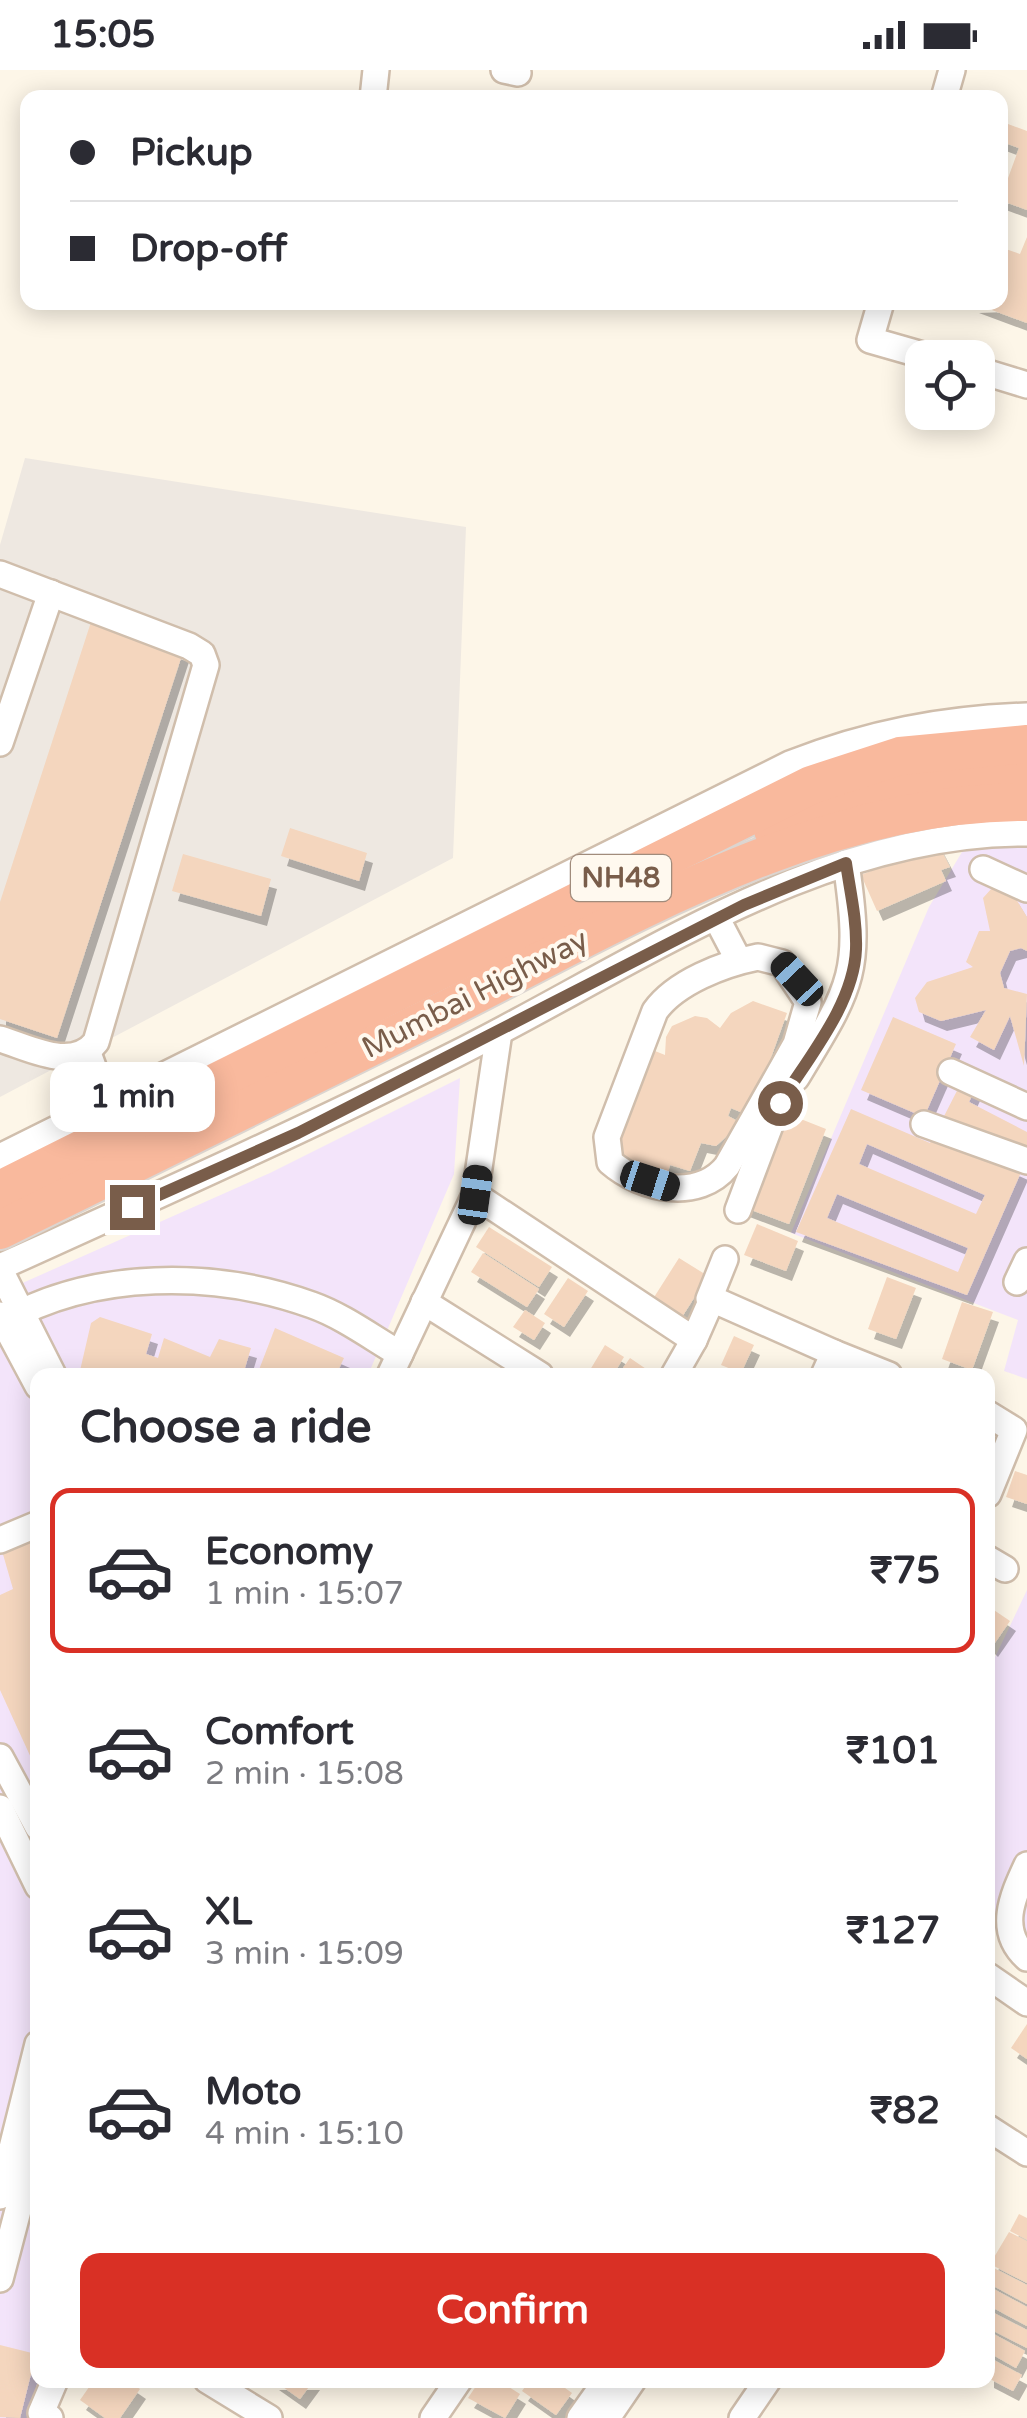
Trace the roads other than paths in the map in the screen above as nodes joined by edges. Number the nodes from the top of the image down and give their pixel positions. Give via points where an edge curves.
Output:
1 (879, 310) edge
2 (905, 350) edge
3 (995, 375) edge
4 (1027, 384) edge
5 (0, 574) edge
6 (50, 594) junction
7 (1027, 716) edge
8 (0, 743) edge
9 (1027, 744) edge
10 (1027, 772) edge
11 (1027, 802) edge
12 (1027, 832) edge
13 (846, 863) junction
14 (984, 869) dead end
15 (1027, 889) edge
16 (717, 919) junction
17 (652, 952) junction
18 (739, 961) junction
19 (531, 966) junction
20 (667, 994) junction
21 (500, 1032) junction
22 (0, 1039) edge
23 (88, 1052) junction
24 (951, 1072) dead end
25 (99, 1083) dead end
26 (1027, 1107) edge
27 (924, 1124) dead end
28 (0, 1158) edge
29 (1027, 1161) edge
30 (0, 1190) edge
31 (475, 1195) junction
32 (738, 1210) dead end
33 (0, 1230) edge
34 (725, 1259) dead end
35 (0, 1268) edge
36 (709, 1299) junction
37 (424, 1302) junction
38 (8, 1316) edge
39 (694, 1340) junction
40 (394, 1364) edge
41 (829, 1364) edge
42 (30, 1368) edge
43 (48, 1368) edge
44 (529, 1368) edge
45 (678, 1368) edge
46 (995, 1418) edge
47 (995, 1477) edge
48 (30, 1527) edge
49 (0, 1540) edge
50 (0, 1757) edge
51 (12, 1805) edge
52 (30, 1861) edge
53 (1027, 1865) edge
54 (1027, 1958) edge
55 (995, 1981) edge
56 (1027, 2004) edge
57 (30, 2076) edge
58 (995, 2132) edge
59 (1027, 2153) edge
60 (30, 2165) edge
61 (0, 2196) edge
62 (0, 2279) edge
63 (52, 2388) edge
64 (220, 2388) edge
65 (454, 2388) edge
66 (601, 2388) edge
67 (628, 2388) edge
68 (763, 2388) edge
69 (43, 2416) edge
70 (269, 2418) edge
71 (433, 2418) edge
72 (580, 2418) edge
73 (607, 2418) edge
74 (742, 2418) edge

1 - 2 street via 870,340
3 - 4 street
5 - 6 street
6 - 8 street
6 - 23 street via 189,646 206,665
7 - 28 street via 880,732 790,764
9 - 30 highway, NH48 via 900,756 811,785
10 - 19 highway via 913,782 814,812 674,878
11 - 19 highway, Mumbai Highway / NH48 via 943,808 824,837 690,890
12 - 13 street via 946,837
13 - 16 street
13 - 32 street via 856,929 850,978 767,1126
14 - 15 street
16 - 17 street
16 - 18 street
17 - 20 street
17 - 21 street
18 - 20 street
18 - 20 street via 782,963 808,1002 796,1044 728,1166 698,1188 678,1190 622,1172 606,1150
19 - 33 highway, Mumbai Highway / NH48
21 - 31 street
21 - 35 street via 298,1133
22 - 23 street via 60,1058
23 - 25 street
24 - 26 street
27 - 29 street
31 - 37 street
31 - 39 street
34 - 36 street
35 - 38 street
36 - 39 street
36 - 41 street
37 - 40 street
37 - 44 street
38 - 40 street via 115,1283 175,1281 310,1304
38 - 42 street
38 - 43 street
39 - 45 street
46 - 47 street via 1014,1430
48 - 49 street
50 - 51 street
51 - 52 street
53 - 54 street via 1008,1928
55 - 56 street
57 - 61 street
58 - 59 street
60 - 62 street
63 - 69 street
64 - 70 street
65 - 71 street
66 - 72 street
67 - 73 street
68 - 74 street

